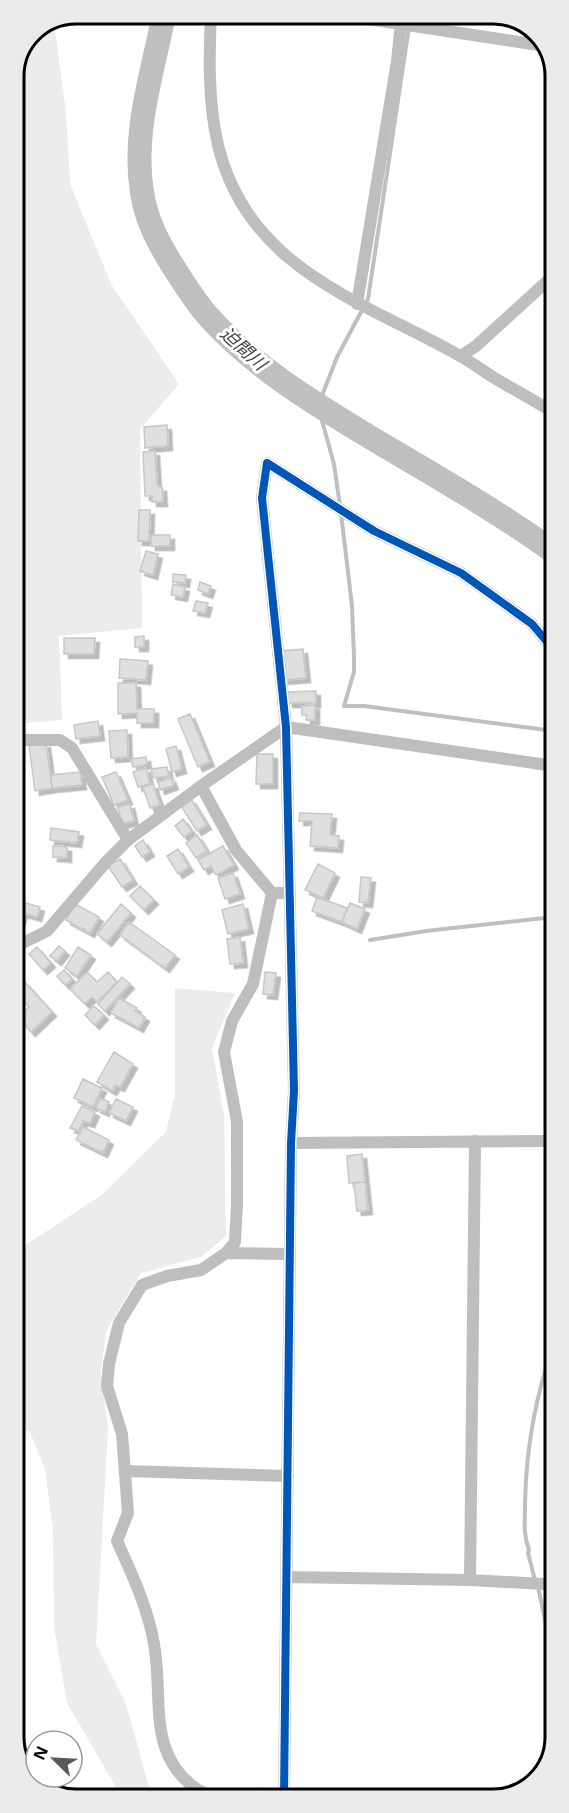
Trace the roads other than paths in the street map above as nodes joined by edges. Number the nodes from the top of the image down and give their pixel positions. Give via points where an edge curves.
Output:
1 (211, 24) edge
2 (401, 24) edge
3 (428, 24) edge
4 (534, 44) edge
5 (545, 283) edge
6 (357, 304) junction
7 (461, 356) junction
8 (545, 407) edge
9 (545, 639) edge
10 (286, 727) junction
11 (24, 740) edge
12 (545, 765) edge
13 (201, 786) junction
14 (128, 840) junction
15 (272, 893) junction
16 (290, 893) junction
17 (24, 942) edge
18 (476, 1141) junction
19 (545, 1141) edge
20 (291, 1143) junction
21 (226, 1253) junction
22 (290, 1254) junction
23 (124, 1471) junction
24 (288, 1476) junction
25 (287, 1577) junction
26 (470, 1580) junction
27 (544, 1584) dead end
28 (199, 1789) edge
29 (284, 1789) edge

1 - 6 street via 210,66 218,148 244,207 277,248
2 - 6 street
3 - 4 street
5 - 7 street
6 - 7 street
7 - 8 street
9 - 10 street via 532,624 461,573 374,531 267,463 262,498
10 - 12 street
10 - 13 street
10 - 16 street
11 - 14 street via 60,740 72,748
13 - 14 street
13 - 15 street via 236,850
14 - 17 street via 46,931
15 - 16 street
15 - 21 street via 253,984 232,1021 224,1052 237,1122 235,1242
16 - 20 street via 294,1091
18 - 19 street
18 - 20 street
18 - 26 street
20 - 22 street
21 - 22 street
21 - 23 street via 201,1270 167,1276 142,1286 119,1323 107,1386 122,1434
22 - 24 street
23 - 24 street
23 - 28 street via 128,1513 117,1541 140,1594 154,1645 160,1731 173,1764
24 - 25 street
25 - 26 street
25 - 29 street
26 - 27 street

